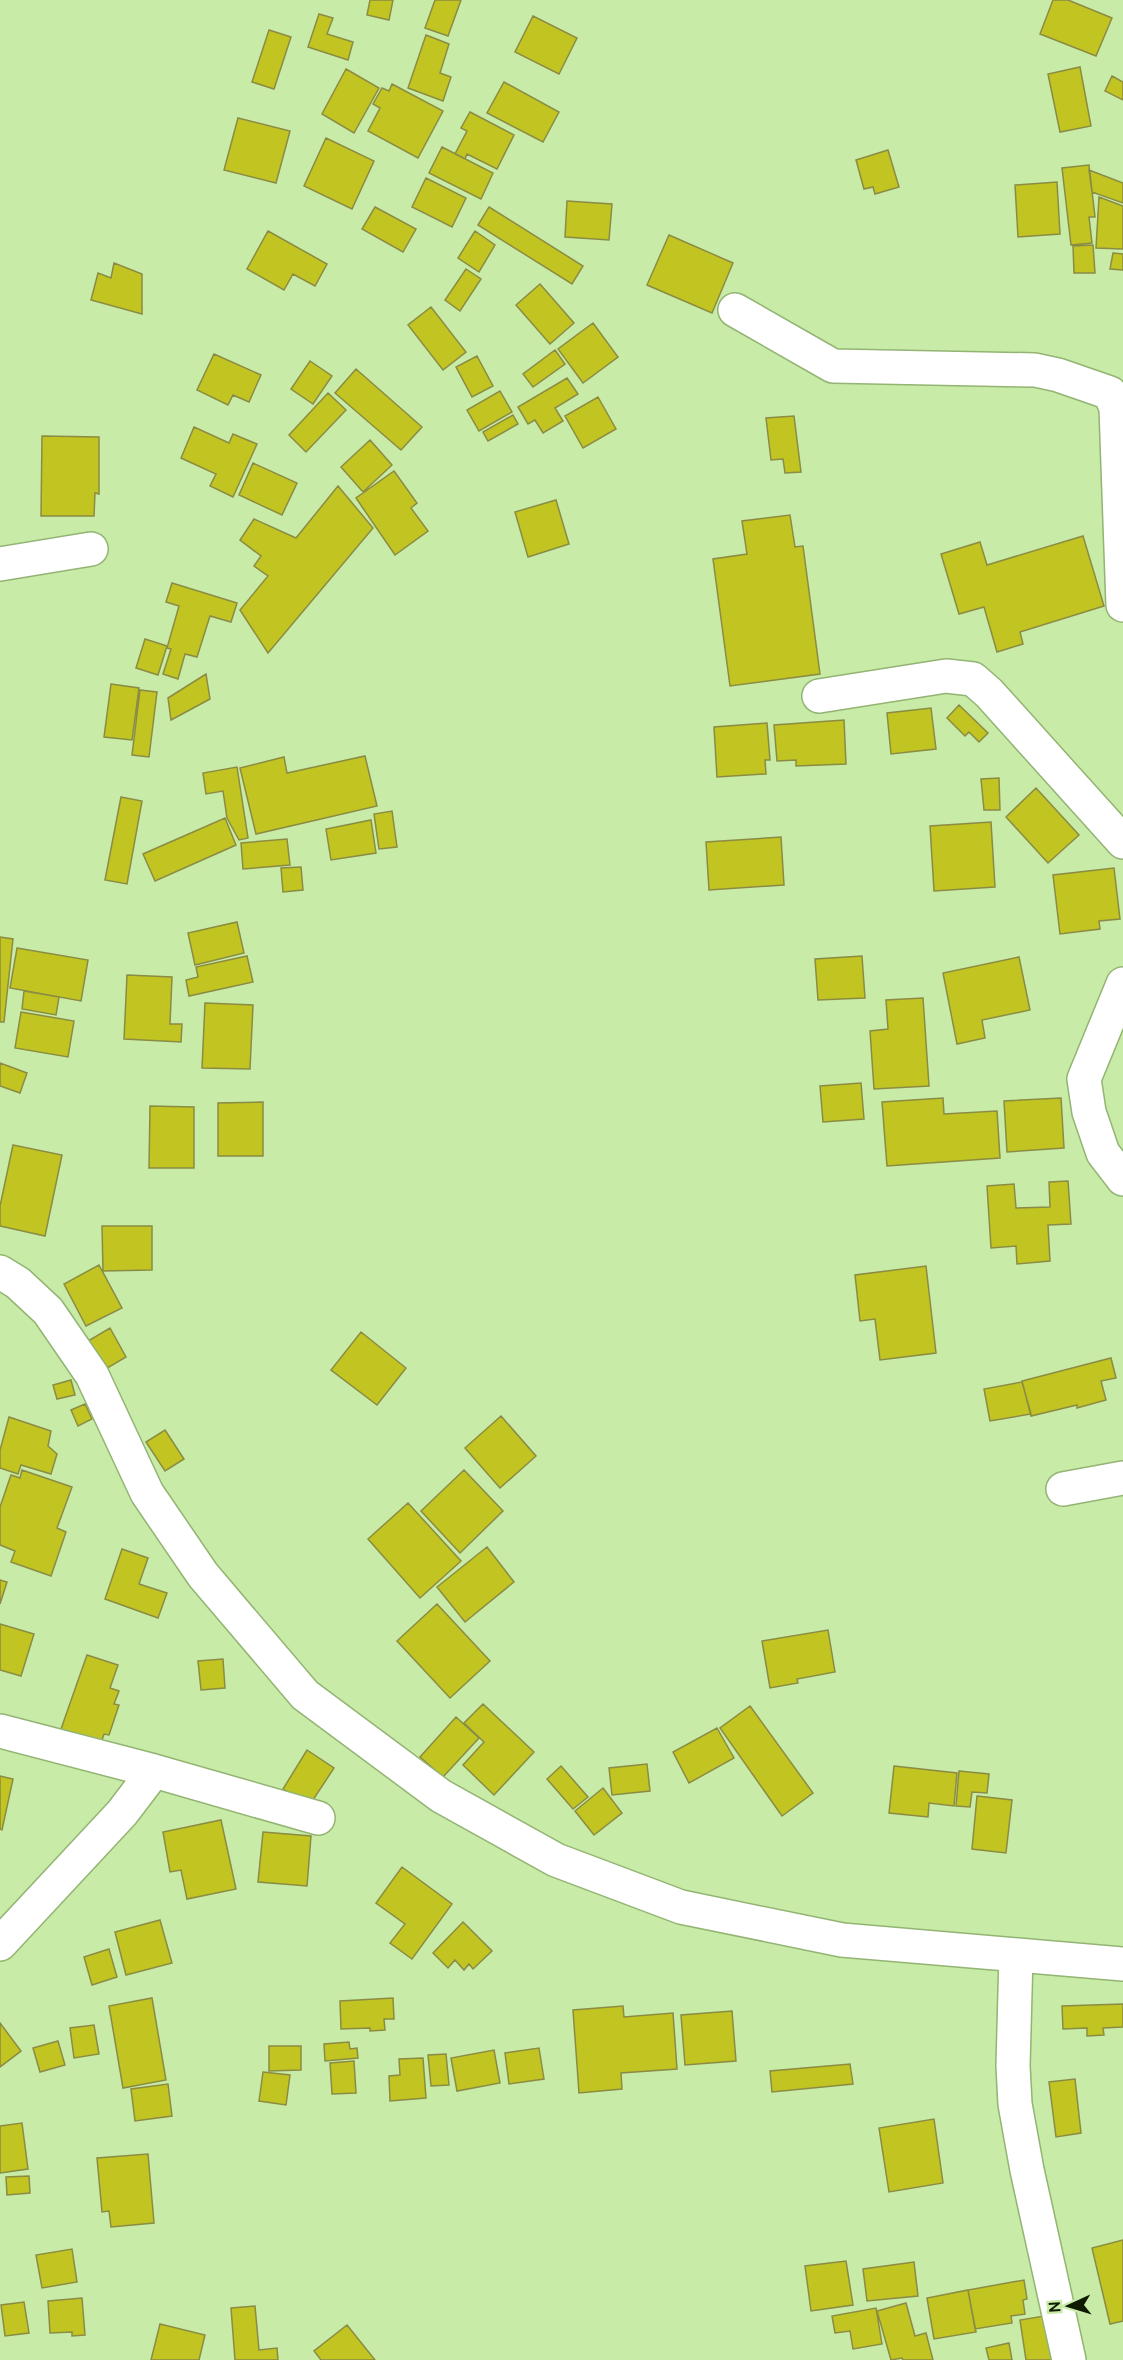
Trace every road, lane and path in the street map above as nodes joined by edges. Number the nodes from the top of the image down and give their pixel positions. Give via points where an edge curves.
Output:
1 (735, 310) dead end
2 (91, 549) dead end
3 (0, 564) edge
4 (1123, 605) edge
5 (819, 696) dead end
6 (1123, 842) edge
7 (1123, 984) edge
8 (1123, 1179) edge
9 (0, 1272) edge
10 (1123, 1478) edge
11 (1063, 1489) dead end
12 (0, 1731) edge
13 (154, 1771) junction
14 (318, 1818) dead end
15 (0, 1944) edge
16 (1016, 1955) junction
17 (1123, 1964) edge
18 (1069, 2360) edge

1 - 4 street via 833,366 1035,370 1110,393 1116,408
2 - 3 street
5 - 6 street via 946,676 973,679
7 - 8 street via 1084,1079 1089,1112 1103,1153
9 - 16 street via 48,1311 85,1366 147,1493 210,1584 305,1695 441,1796 556,1860 681,1907 842,1940
10 - 11 street
12 - 13 street
13 - 14 street
13 - 15 street via 122,1813
16 - 17 street
16 - 18 street via 1015,2104

